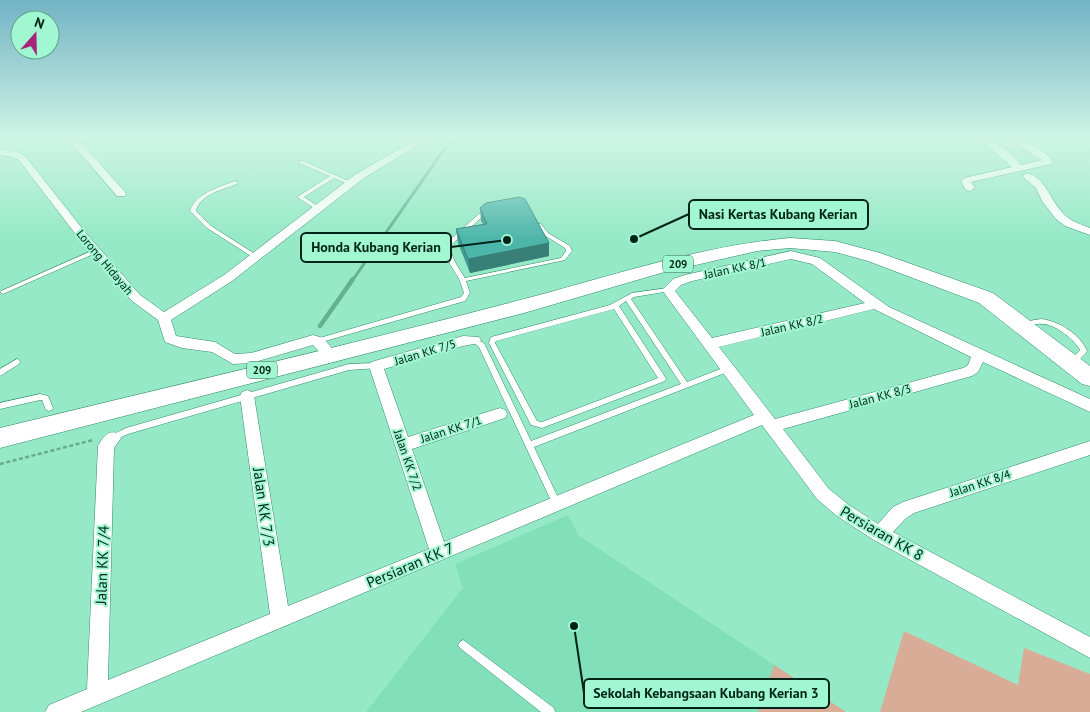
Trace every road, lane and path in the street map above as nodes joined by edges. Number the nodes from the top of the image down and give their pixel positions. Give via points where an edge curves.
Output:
1 (33, 172) edge
2 (102, 172) edge
3 (325, 172) edge
4 (368, 172) edge
5 (1006, 172) edge
6 (334, 176) junction
7 (1027, 176) dead end
8 (235, 183) dead end
9 (350, 183) junction
10 (970, 188) dead end
11 (121, 194) dead end
12 (319, 209) junction
13 (494, 211) edge
14 (533, 215) edge
15 (1090, 232) edge
16 (96, 251) junction
17 (256, 256) junction
18 (463, 280) junction
19 (949, 284) junction
20 (668, 290) junction
21 (3, 292) dead end
22 (627, 298) junction
23 (615, 305) junction
24 (875, 305) junction
25 (164, 318) junction
26 (474, 340) joint
27 (709, 344) junction
28 (324, 347) junction
29 (979, 355) junction
30 (17, 362) dead end
31 (376, 366) junction
32 (728, 369) junction
33 (0, 373) edge
34 (1090, 378) edge
35 (685, 385) junction
36 (1090, 390) edge
37 (247, 396) junction
38 (0, 406) edge
39 (1090, 406) edge
40 (49, 408) dead end
41 (500, 414) dead end
42 (768, 422) junction
43 (0, 438) edge
44 (113, 438) junction
45 (403, 445) junction
46 (529, 445) junction
47 (1090, 448) edge
48 (0, 464) edge
49 (557, 504) junction
50 (880, 534) junction
51 (439, 553) junction
52 (280, 619) junction
53 (464, 645) dead end
54 (1090, 648) edge
55 (97, 695) junction
56 (56, 712) edge
57 (550, 712) edge

1 - 16 street, Lorong Hidayah
2 - 11 street
3 - 6 lane
4 - 9 street
5 - 10 street via 968,180
6 - 9 lane
6 - 12 lane via 300,197
7 - 15 street via 1040,186 1059,216 1069,224
8 - 17 lane via 202,198 193,211 209,227
9 - 12 street
12 - 17 street
13 - 18 lane via 481,215 448,244 451,259
14 - 18 lane via 546,234 568,247 563,259
16 - 21 lane
16 - 25 street, Lorong Hidayah via 136,298
17 - 25 street via 228,278
18 - 28 lane via 467,294 463,299
19 - 28 main road, 209 via 894,262 835,247 757,246 659,268 524,306
19 - 34 main road, 209 via 986,298
19 - 36 main road, 209 via 978,310
20 - 22 lane
20 - 24 street, Jalan KK 8/1 via 689,278 791,255 816,261
20 - 27 street, Persiaran KK 8
22 - 23 lane
22 - 35 lane
23 - 23 lane via 493,339 492,343 534,423 542,425 662,379
24 - 27 street, Jalan KK 8/2
24 - 29 street
25 - 28 street via 170,339 214,347 233,359 251,358 304,342
26 - 31 street, Jalan KK 7/5 via 463,340
26 - 46 lane via 482,345
27 - 32 street, Persiaran KK 8
28 - 43 main road, 209
29 - 39 street
29 - 42 street, Jalan KK 8/3 via 973,368 967,372
30 - 33 lane
31 - 37 lane via 349,367
31 - 45 street, Jalan KK 7/2
32 - 35 lane
32 - 42 street, Persiaran KK 8
35 - 46 lane
37 - 44 lane via 126,431
37 - 52 street, Jalan KK 7/3
38 - 40 lane via 40,397
41 - 45 street, Jalan KK 7/1
42 - 49 street, Persiaran KK 7
42 - 50 street, Persiaran KK 8 via 829,500
44 - 48 path via 104,437
44 - 55 street, Jalan KK 7/4 via 106,446
45 - 51 street, Jalan KK 7/2
46 - 49 lane
47 - 50 street, Jalan KK 8/4 via 909,507
49 - 51 street, Persiaran KK 7
50 - 54 street, Persiaran KK 8
51 - 52 street, Persiaran KK 7
52 - 55 street, Persiaran KK 7
53 - 57 lane
55 - 56 street, Persiaran KK 7

